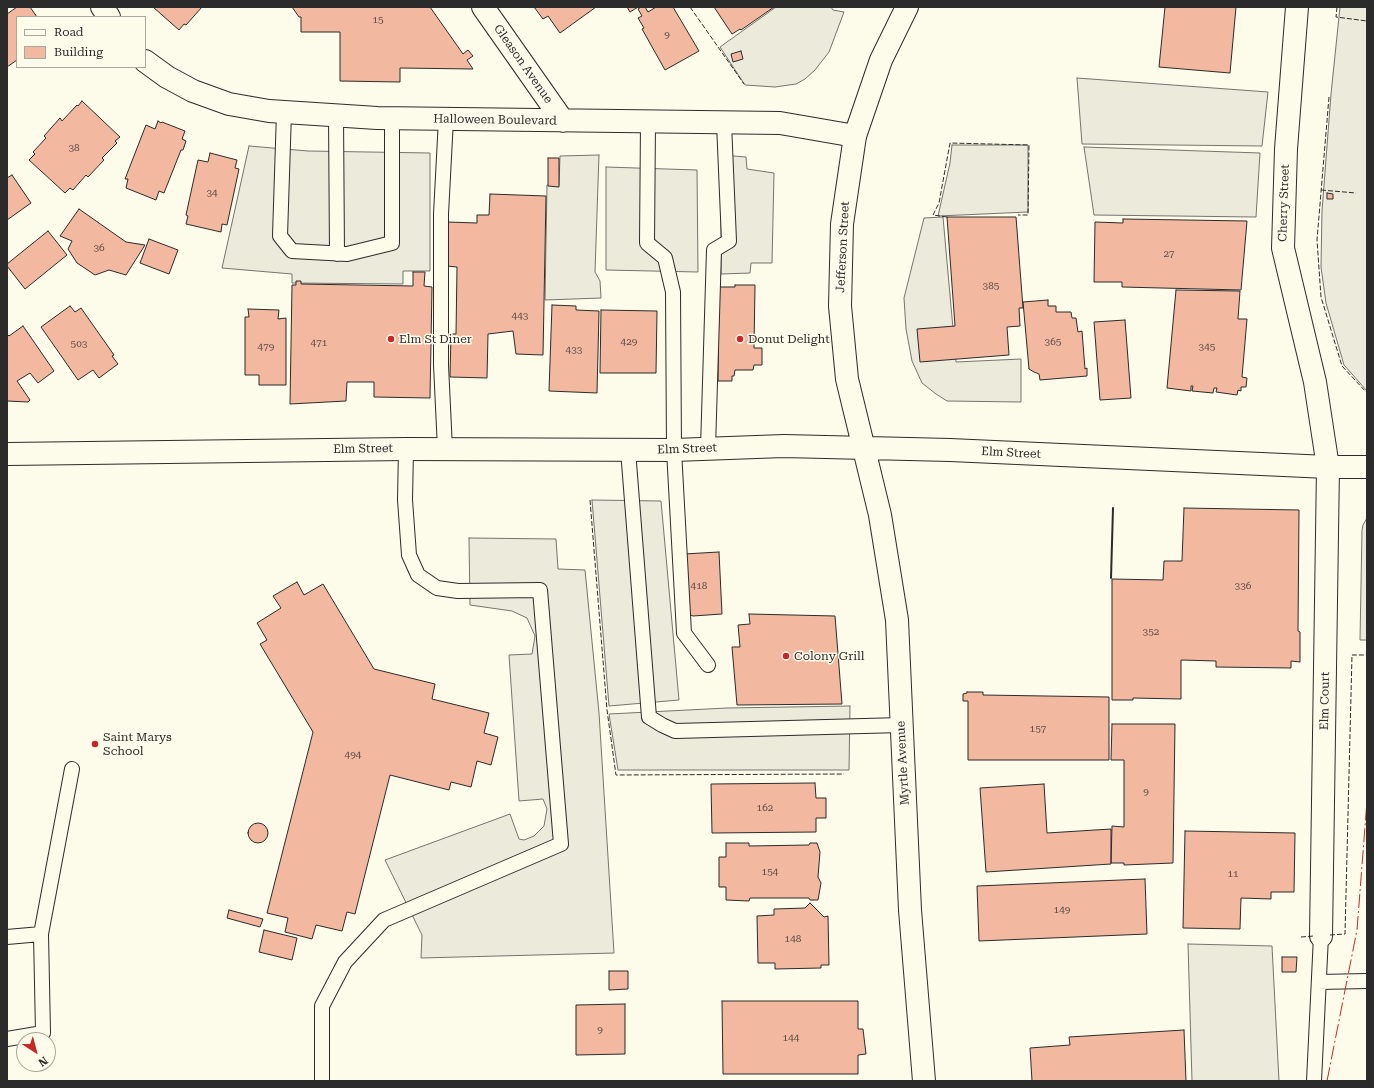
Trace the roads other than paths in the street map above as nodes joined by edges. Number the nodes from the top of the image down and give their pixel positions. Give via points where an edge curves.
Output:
1 (102, 7) edge
2 (484, 7) edge
3 (907, 7) edge
4 (1297, 7) edge
5 (108, 16) edge
6 (146, 62) edge
7 (284, 112) junction
8 (336, 115) junction
9 (392, 118) junction
10 (446, 119) junction
11 (563, 121) junction
12 (648, 122) junction
13 (724, 123) junction
14 (855, 136) junction
15 (337, 254) junction
16 (445, 448) junction
17 (708, 448) junction
18 (865, 448) junction
19 (406, 449) junction
20 (628, 450) junction
21 (674, 450) junction
22 (7, 454) edge
23 (1328, 467) junction
24 (1367, 467) edge
25 (708, 666) dead end
26 (902, 724) junction
27 (72, 769) dead end
28 (41, 934) junction
29 (1321, 936) joint
30 (7, 937) edge
31 (1319, 982) junction
32 (1367, 982) edge
33 (7, 1039) edge
34 (322, 1081) edge
35 (924, 1081) edge
36 (1314, 1081) edge

1 - 5 street
2 - 11 street, Gleason Avenue
3 - 14 street, Jefferson Street via 881,60
4 - 23 street, Cherry Street via 1286,149 1283,248 1316,382
6 - 7 street, Halloween Boulevard via 193,91 229,104
7 - 8 street, Halloween Boulevard
7 - 15 lane via 280,236 292,250
8 - 9 street, Halloween Boulevard
8 - 15 lane
9 - 10 street, Halloween Boulevard
9 - 15 lane via 392,243
10 - 11 street, Halloween Boulevard
10 - 16 lane via 441,214 441,365
11 - 12 street, Halloween Boulevard
12 - 13 street, Halloween Boulevard
12 - 21 lane via 647,243 665,258 673,292
13 - 14 street, Halloween Boulevard via 780,123
13 - 17 lane via 729,241 714,250
14 - 18 street, Jefferson Street via 842,224 840,306 847,379
16 - 19 street, Elm Street
16 - 20 street, Elm Street
17 - 18 street, Elm Street
17 - 21 street, Elm Street
18 - 23 street, Elm Street
18 - 26 street, Myrtle Avenue via 880,515 897,620
19 - 22 street, Elm Street
19 - 34 lane via 409,555 418,575 437,588 458,591 540,590 561,844 384,920 345,962 322,1006
20 - 21 street, Elm Street
20 - 26 lane via 649,717 675,731
21 - 25 lane via 684,633
23 - 24 street, Elm Street
23 - 29 street, Elm Court
26 - 35 street, Myrtle Avenue via 910,910
27 - 28 lane
28 - 30 lane
28 - 33 lane via 43,1033
29 - 31 lane
31 - 32 lane
31 - 36 lane

